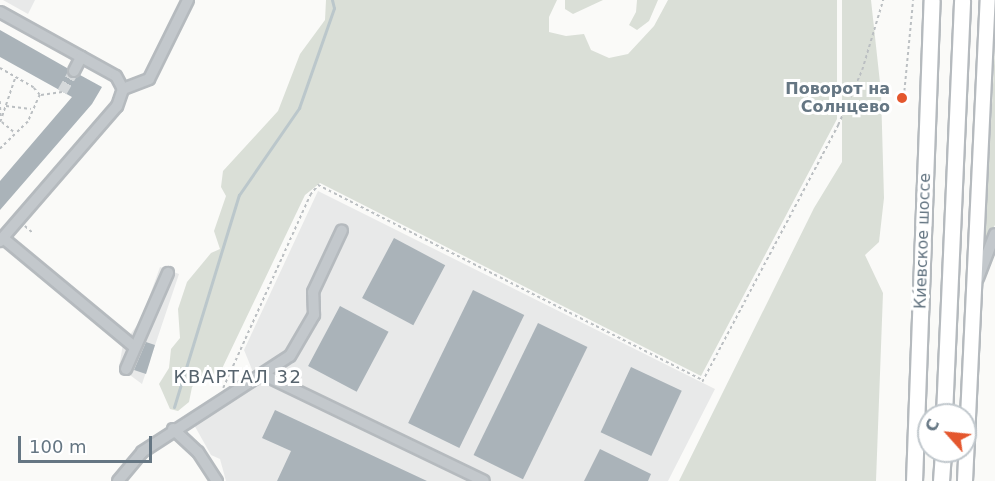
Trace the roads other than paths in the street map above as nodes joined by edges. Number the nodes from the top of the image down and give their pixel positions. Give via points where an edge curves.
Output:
1 (188, 0) edge
2 (932, 0) edge
3 (962, 0) edge
4 (987, 7) edge
5 (0, 12) edge
6 (995, 39) edge
7 (81, 57) junction
8 (74, 71) tunnel mouth
9 (123, 89) junction
10 (342, 230) dead end
11 (995, 234) edge
12 (1, 239) edge
13 (168, 273) dead end
14 (972, 308) junction
15 (133, 346) junction
16 (126, 369) dead end
17 (262, 374) junction
18 (945, 403) edge
19 (173, 429) junction
20 (942, 463) edge
21 (118, 481) edge
22 (217, 481) edge
23 (484, 481) edge
24 (914, 481) edge
25 (941, 481) edge
26 (965, 481) edge

1 - 9 street via 149,79
2 - 24 highway, Киевское шоссе
3 - 18 highway, Киевское шоссе
4 - 6 street
4 - 14 main road
5 - 7 street
7 - 8 street
7 - 9 street via 116,76
9 - 12 street via 117,106
10 - 17 street via 313,292 314,315 290,356
11 - 14 street via 983,261
12 - 15 street
13 - 15 street
14 - 26 main road
15 - 16 street
17 - 19 street
17 - 23 street
19 - 21 street via 142,452
19 - 22 street via 198,452
20 - 25 highway

